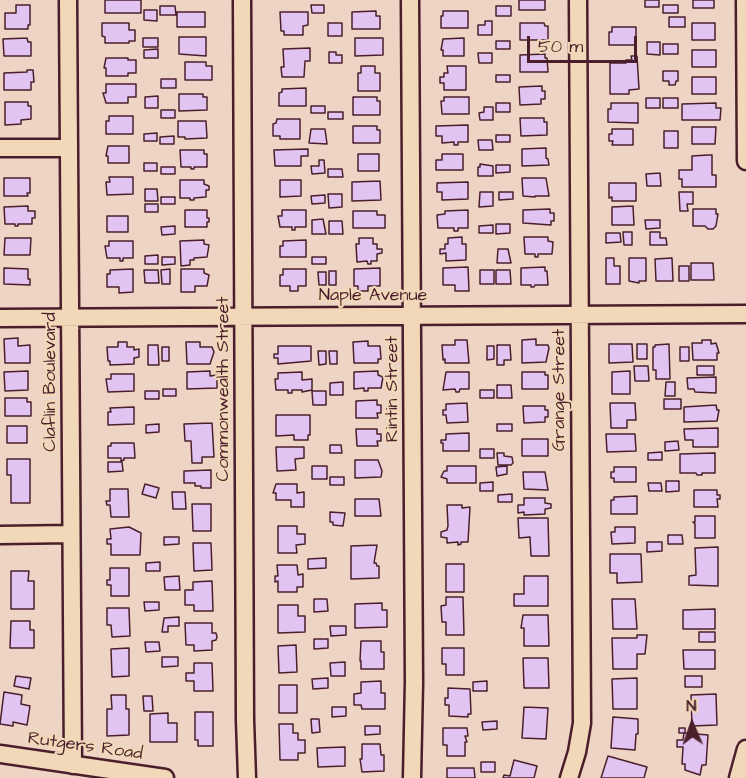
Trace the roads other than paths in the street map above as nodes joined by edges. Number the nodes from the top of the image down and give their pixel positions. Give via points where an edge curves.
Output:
1 (68, 0) edge
2 (242, 0) edge
3 (410, 0) edge
4 (578, 0) edge
5 (745, 0) edge
6 (69, 147) junction
7 (0, 148) edge
8 (746, 161) edge
9 (579, 314) junction
10 (746, 314) edge
11 (412, 315) junction
12 (243, 316) junction
13 (70, 317) junction
14 (0, 318) edge
15 (71, 534) junction
16 (0, 535) edge
17 (746, 749) edge
18 (0, 754) edge
19 (73, 765) junction
20 (165, 778) edge
21 (247, 778) edge
22 (412, 778) edge
23 (569, 778) edge
24 (738, 778) edge

1 - 6 street, Claflin Boulevard
2 - 12 street, Commonwealth Street
3 - 11 street, Rintin Street
4 - 9 street, Grange Street
5 - 8 street
6 - 7 street
6 - 13 street, Claflin Boulevard
9 - 10 street, Naple Avenue
9 - 11 street, Naple Avenue
9 - 23 street, Grange Street via 582,723
11 - 12 street, Naple Avenue
11 - 22 street, Rintin Street
12 - 13 street, Naple Avenue
12 - 21 street, Commonwealth Street
13 - 14 street, Naple Avenue
13 - 15 street, Claflin Boulevard
15 - 16 street
15 - 19 street, Claflin Boulevard
17 - 24 street
18 - 19 street, Rutgers Road
19 - 20 street, Rutgers Road

